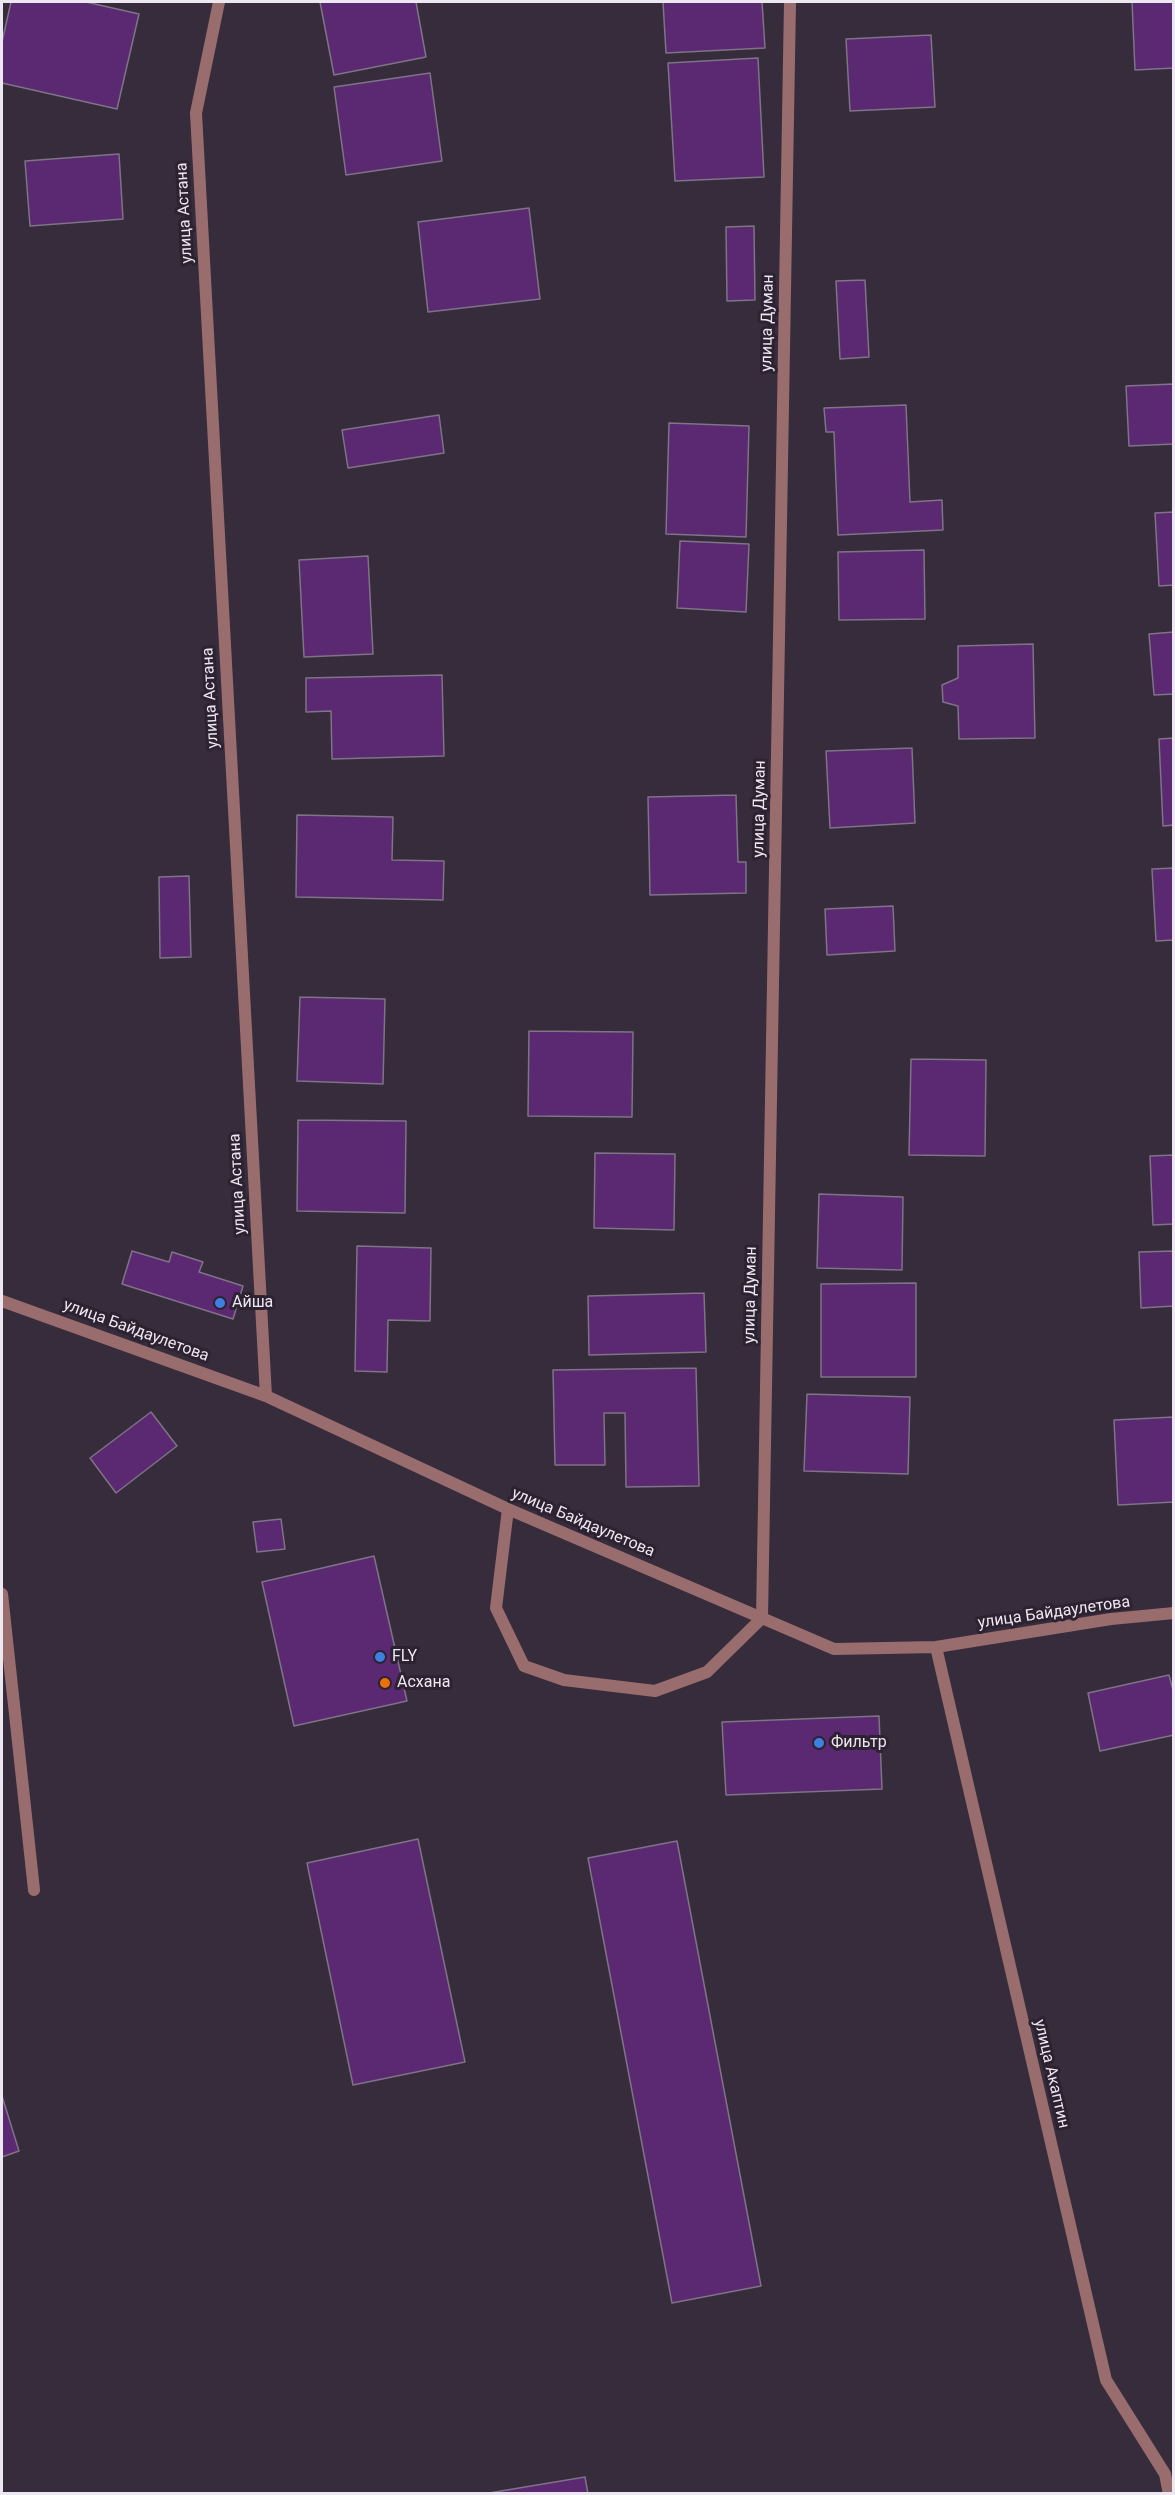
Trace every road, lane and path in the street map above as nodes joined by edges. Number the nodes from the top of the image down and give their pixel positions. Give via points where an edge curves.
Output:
1 (219, 2) edge
2 (790, 2) edge
3 (2, 1301) edge
4 (266, 1396) junction
5 (508, 1509) junction
6 (2, 1594) edge
7 (1173, 1613) edge
8 (762, 1618) junction
9 (936, 1647) junction
10 (34, 1890) dead end
11 (1169, 2493) edge

1 - 4 street, улица Астана via 196,113
2 - 8 street, улица Думан
3 - 4 street, улица Байдаулетова
4 - 5 street, улица Байдаулетова
5 - 8 street, улица Байдаулетова
5 - 8 street via 495,1608 524,1666 564,1680 655,1691 707,1672
6 - 10 street
7 - 9 street, улица Байдаулетова
8 - 9 street, улица Байдаулетова via 834,1649
9 - 11 street, улица Акаптин via 1106,2380 1165,2474

